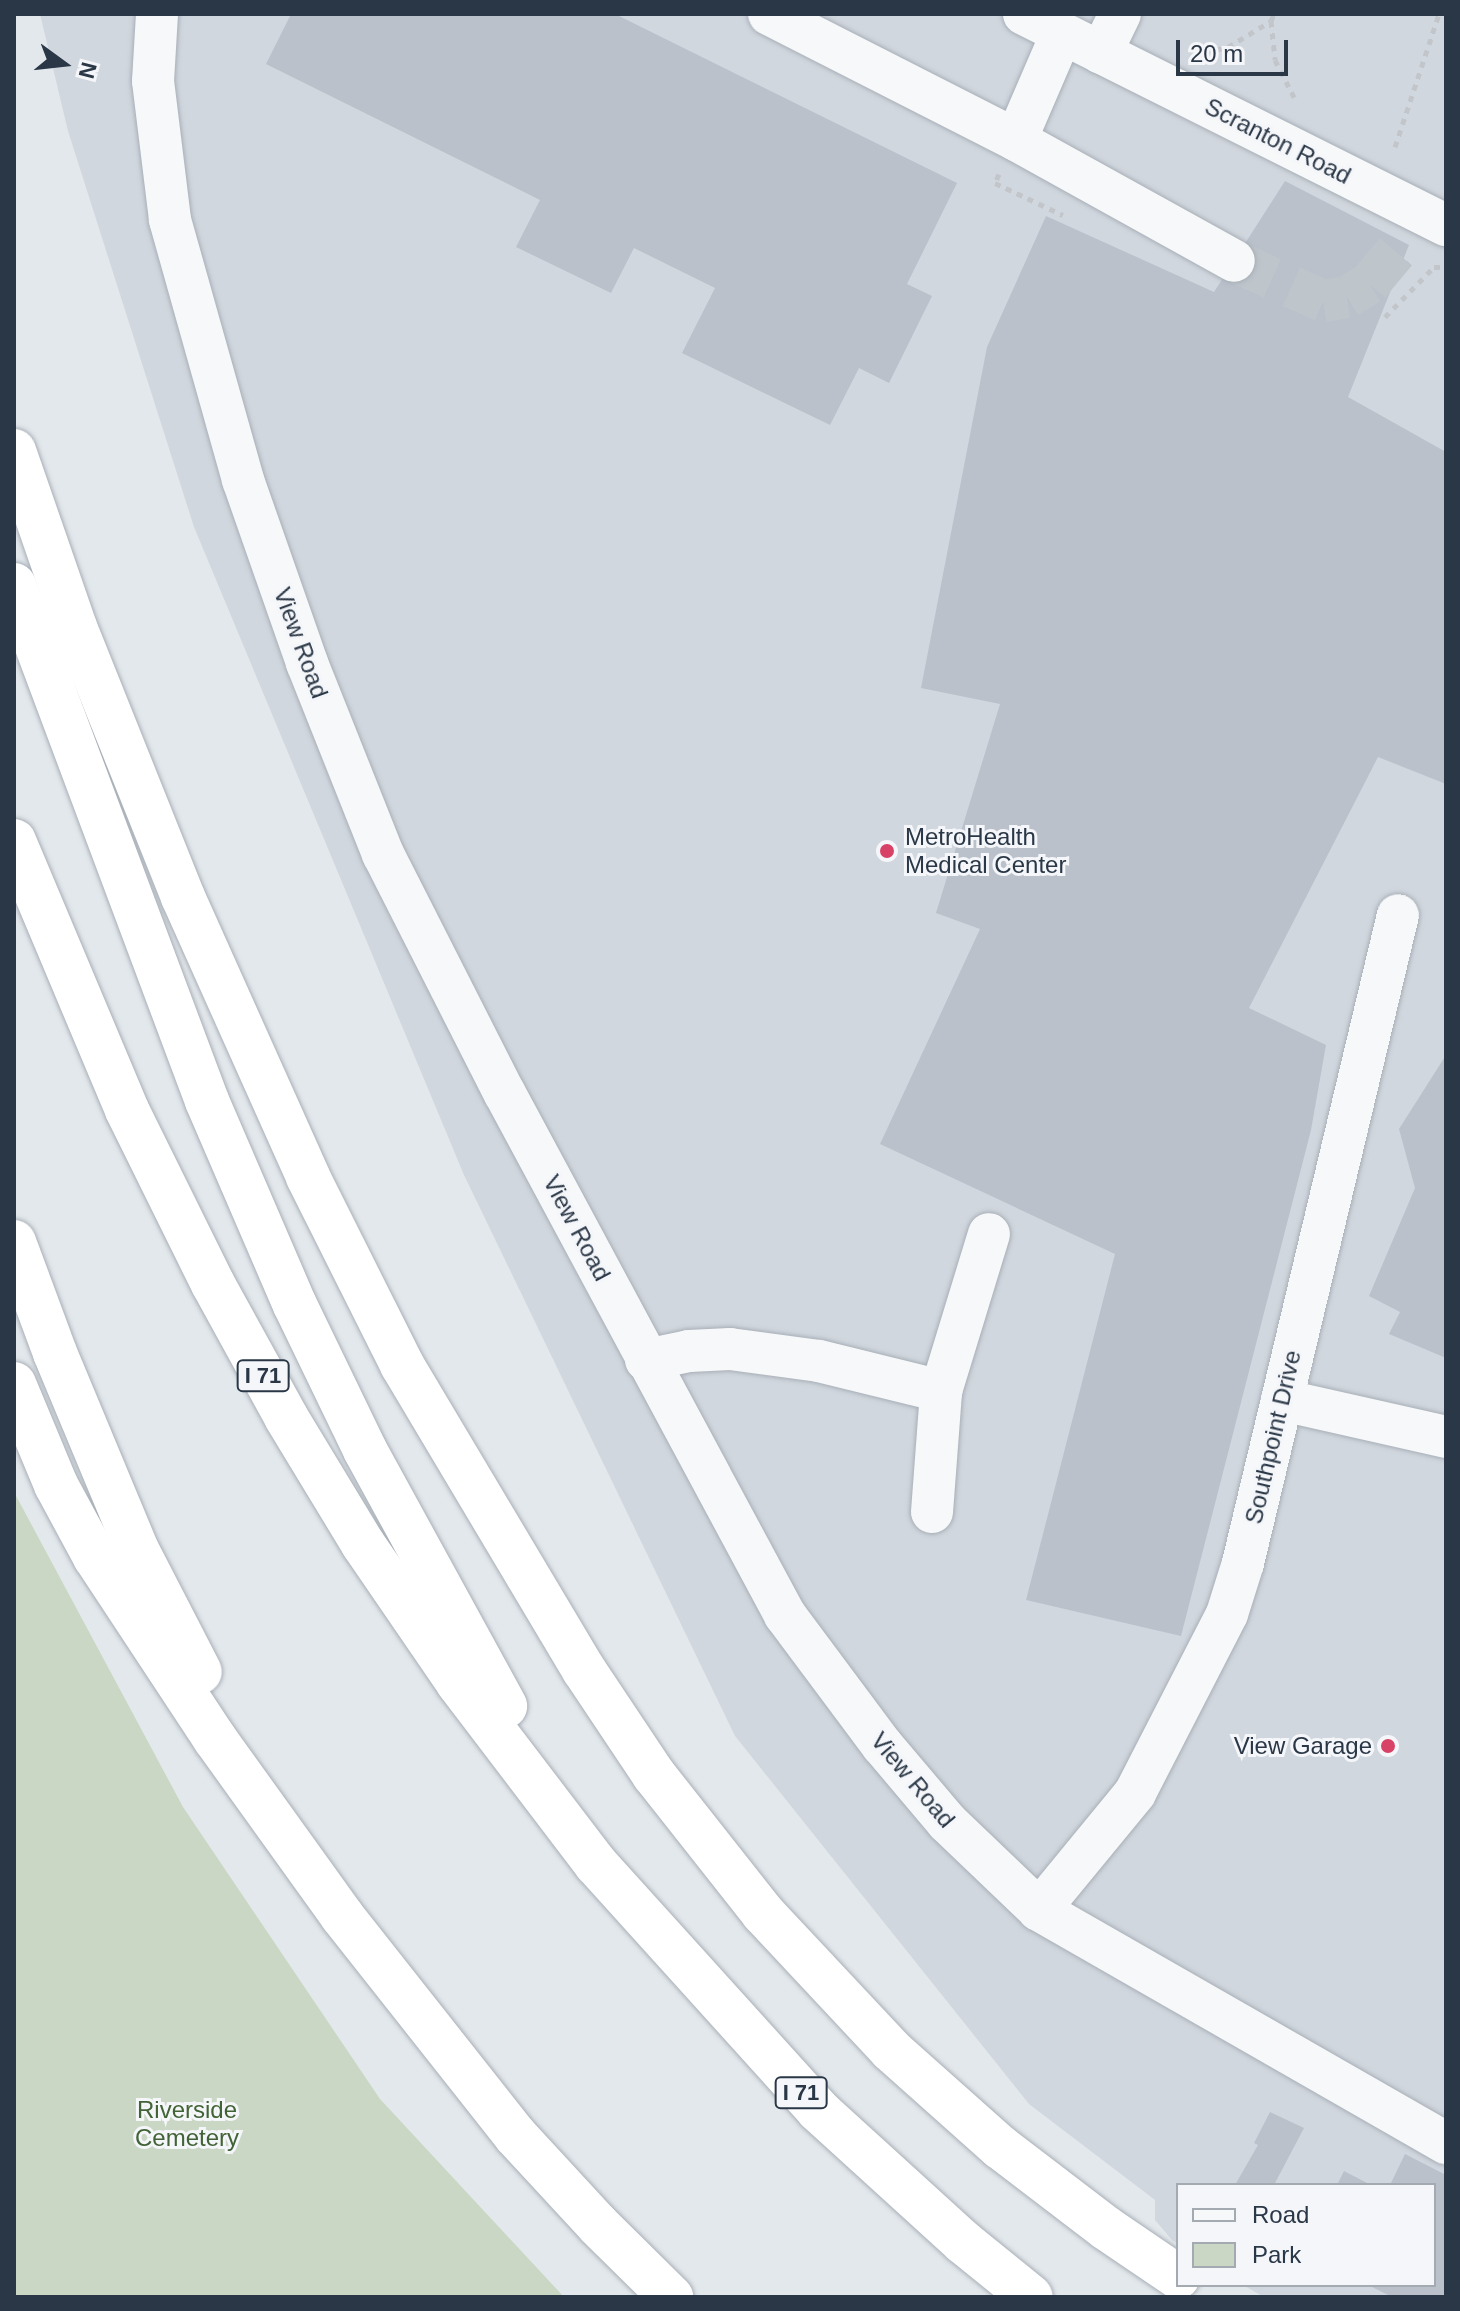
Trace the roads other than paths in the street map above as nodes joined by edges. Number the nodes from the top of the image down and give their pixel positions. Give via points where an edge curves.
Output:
1 (157, 14) edge
2 (769, 14) edge
3 (1024, 14) edge
4 (1120, 14) edge
5 (1062, 33) junction
6 (1101, 53) junction
7 (1016, 140) junction
8 (1424, 226) edge
9 (1234, 261) tunnel mouth
10 (14, 451) edge
11 (14, 585) edge
12 (14, 841) edge
13 (1398, 915) dead end
14 (989, 1234) dead end
15 (14, 1242) edge
16 (646, 1360) junction
17 (14, 1384) edge
18 (941, 1391) junction
19 (1282, 1400) junction
20 (1446, 1437) edge
21 (932, 1512) dead end
22 (596, 1864) junction
23 (1039, 1910) junction
24 (342, 1916) junction
25 (1446, 2143) edge
26 (1176, 2276) edge
27 (1194, 2287) edge
28 (671, 2297) edge
29 (1031, 2297) edge
30 (1211, 2297) edge

1 - 16 street, View Road via 153,81 170,220 243,480 307,663 383,854
2 - 7 street
3 - 5 street, Scranton Road
4 - 6 street
5 - 6 street, Scranton Road
5 - 7 street
6 - 8 street, Scranton Road
7 - 9 street
10 - 26 highway via 75,627 177,883 308,1177 402,1365 584,1670 654,1775 763,1913 891,2050 1000,2147
11 - 22 highway via 207,1101 295,1305 365,1450
12 - 22 highway, I 71 via 127,1110 286,1417 363,1544 458,1683
13 - 19 street, Southpoint Drive
14 - 18 street
15 - 24 highway via 137,1550 235,1740
16 - 18 street via 730,1349 819,1361
16 - 23 street, View Road via 785,1615 947,1822
17 - 24 highway via 56,1485 95,1557 215,1739
18 - 21 street
19 - 20 street
19 - 23 street, Southpoint Drive via 1227,1614 1135,1793
22 - 29 highway, I 71 via 818,2110
23 - 25 street, View Road
24 - 28 highway via 515,2135
27 - 30 highway

